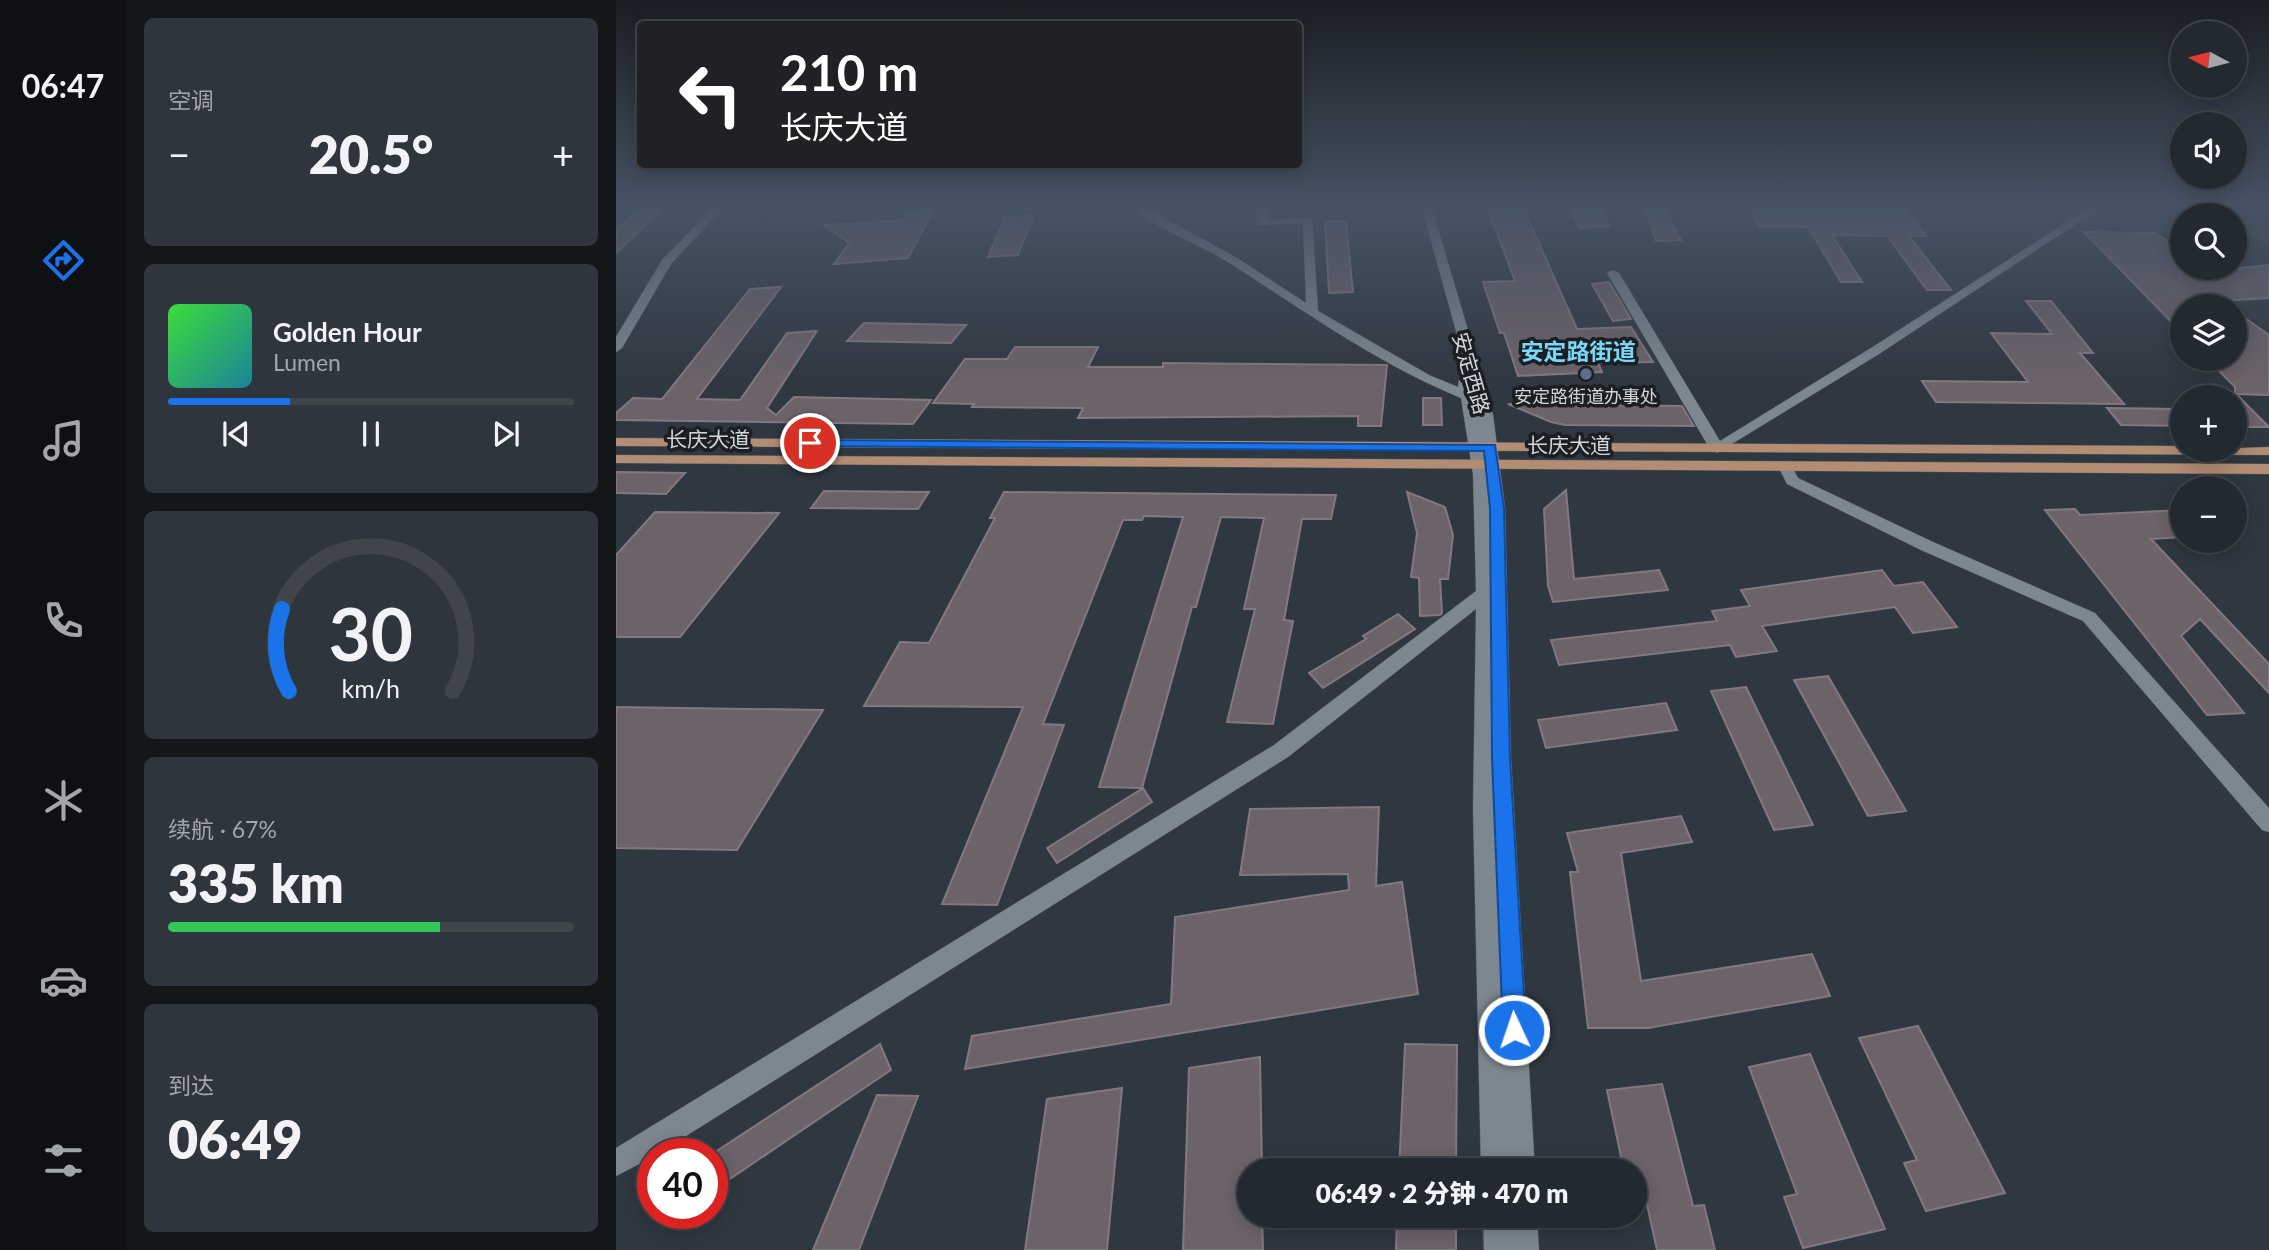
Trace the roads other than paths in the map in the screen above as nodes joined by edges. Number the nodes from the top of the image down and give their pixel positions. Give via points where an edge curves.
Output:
1 (663, 266) edge
2 (1242, 266) edge
3 (1310, 266) edge
4 (1435, 266) edge
5 (1442, 266) edge
6 (2005, 266) edge
7 (1613, 273) dead end
8 (1312, 313) junction
9 (616, 348) edge
10 (1475, 398) junction
11 (616, 442) edge
12 (1717, 449) junction
13 (2269, 451) edge
14 (1485, 456) junction
15 (616, 459) edge
16 (1785, 466) junction
17 (2269, 469) edge
18 (1491, 590) junction
19 (2269, 822) edge
20 (1495, 1158) edge
21 (1520, 1158) edge
22 (616, 1162) edge
23 (1497, 1228) edge
24 (1524, 1228) edge
25 (1498, 1250) edge
26 (1525, 1250) edge

1 - 9 street
2 - 8 street
3 - 8 street
4 - 10 street, 安定西路
5 - 10 street, 安定西路
6 - 12 street
7 - 12 street
8 - 10 street via 1424,379
10 - 14 street, 安定西路
11 - 14 main road, 长庆大道
12 - 13 main road, 长庆大道
12 - 14 main road, 长庆大道
14 - 15 main road, 长庆大道
14 - 16 main road, 长庆大道
14 - 18 street, 安定西路 via 1483,508
16 - 17 main road, 长庆大道
16 - 19 street via 1792,481 2089,617
18 - 20 street, 安定西路 via 1482,757
18 - 21 street, 安定西路
18 - 22 street via 1281,751
23 - 25 street
24 - 26 street

